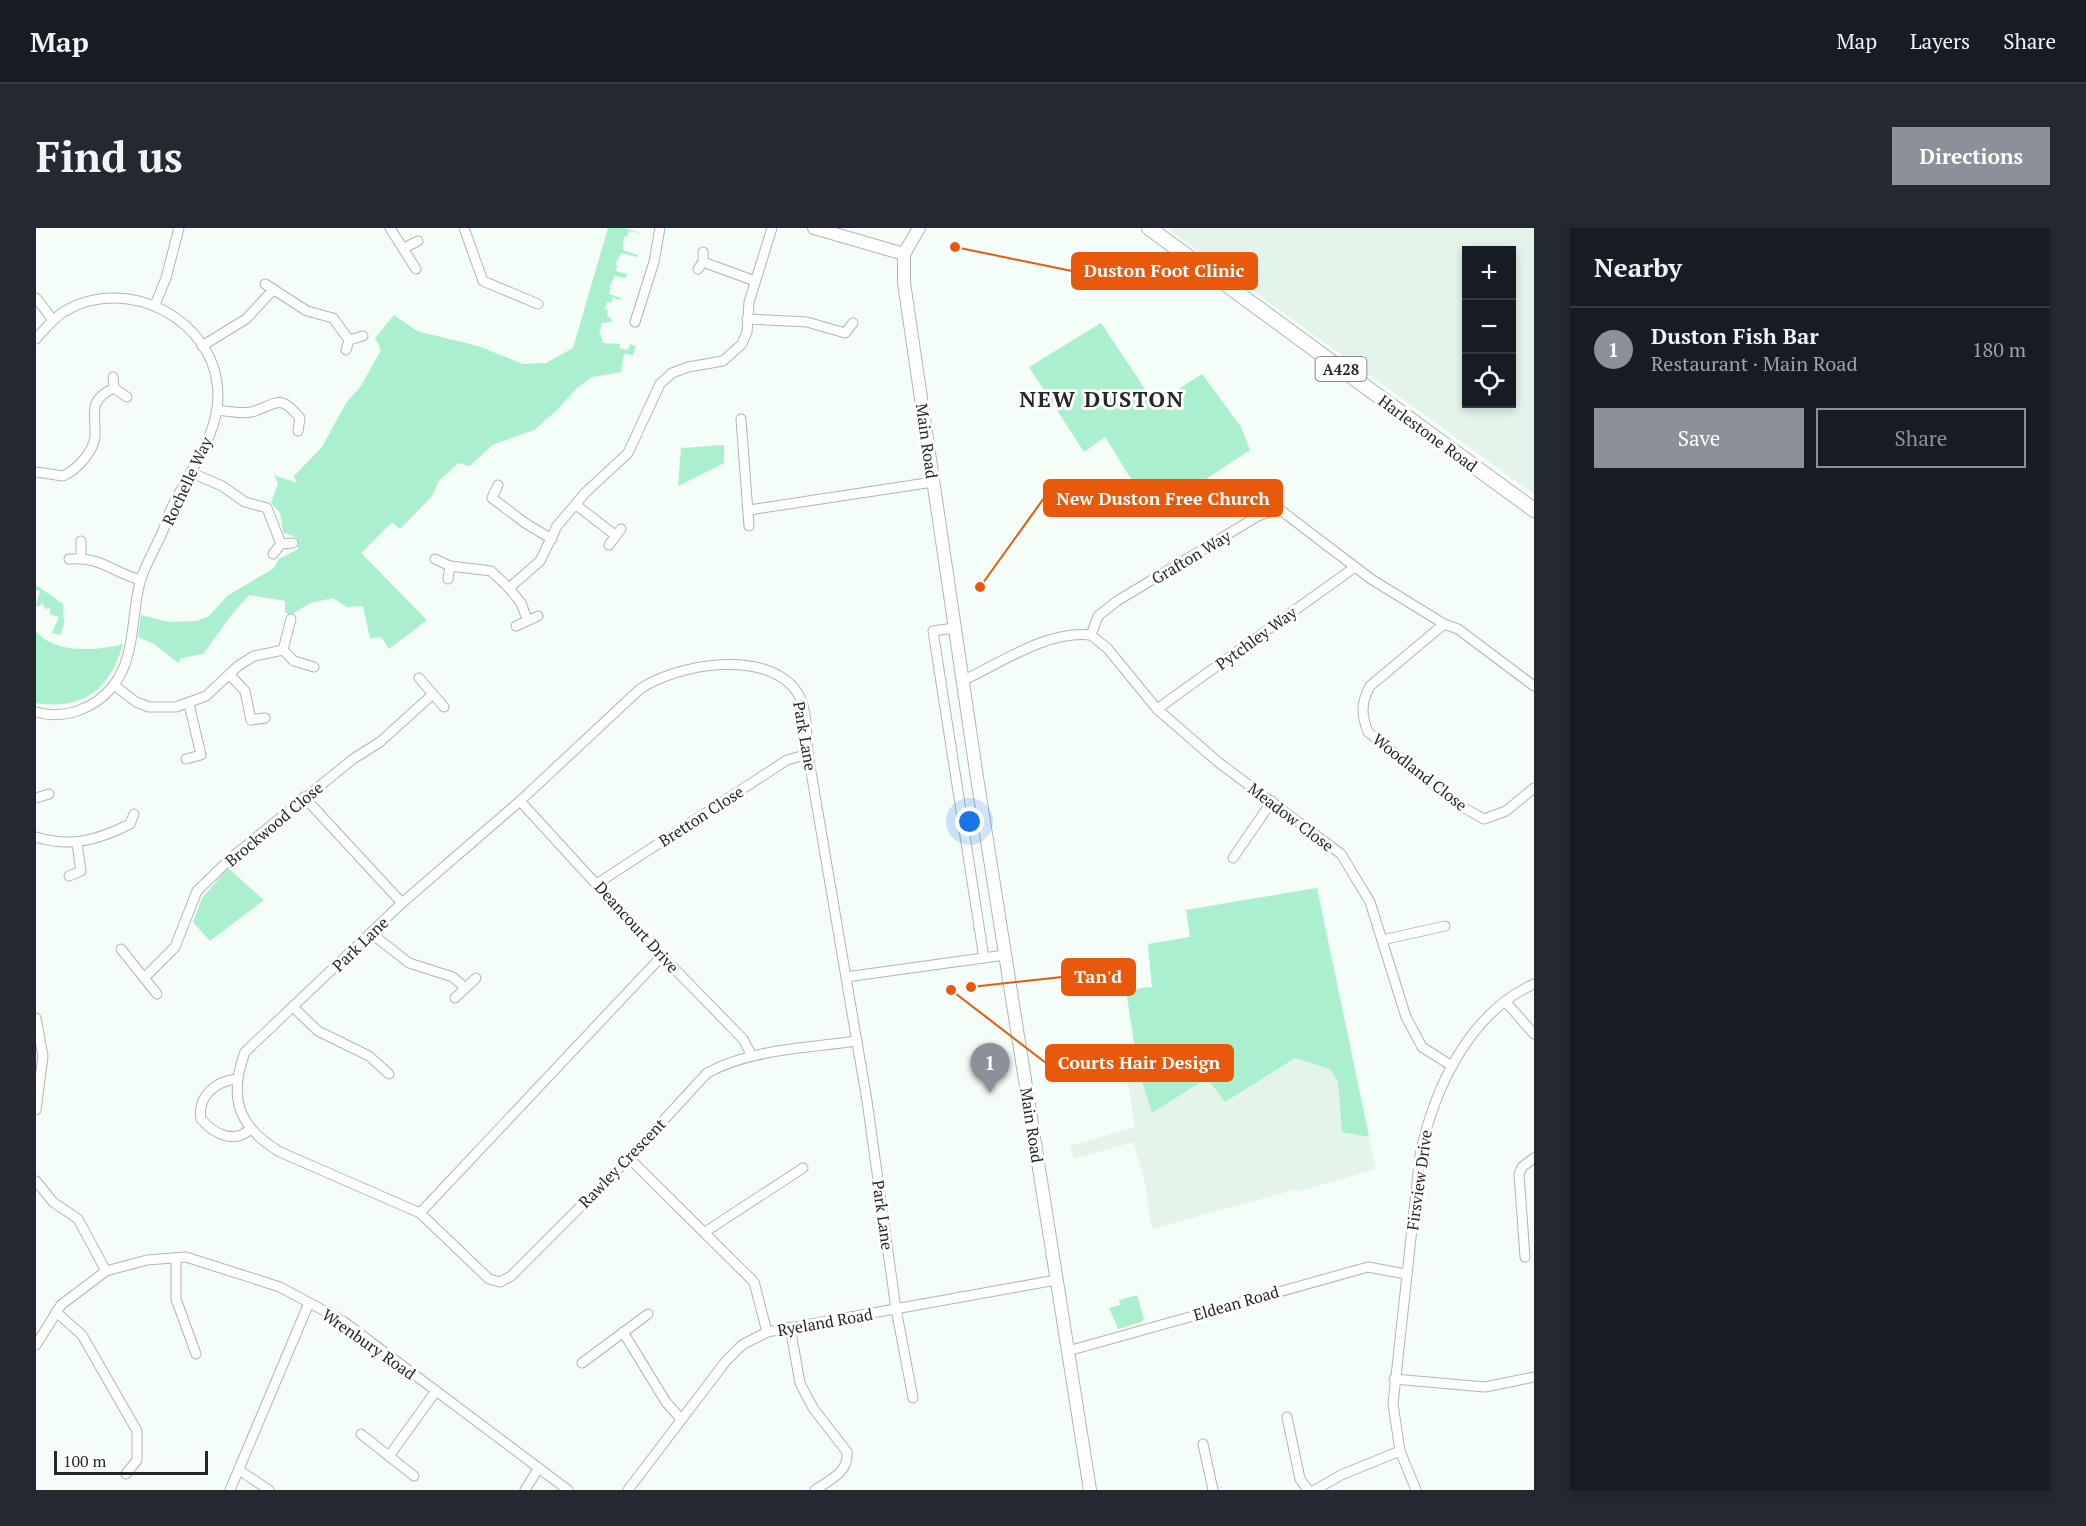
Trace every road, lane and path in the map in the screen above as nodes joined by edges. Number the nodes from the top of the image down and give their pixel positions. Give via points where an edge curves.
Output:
1 (179, 228) edge
2 (390, 228) edge
3 (464, 228) edge
4 (660, 228) edge
5 (772, 228) edge
6 (814, 228) edge
7 (919, 228) edge
8 (1149, 228) edge
9 (418, 241) dead end
10 (404, 248) junction
11 (904, 254) junction
12 (701, 261) dead end
13 (416, 269) dead end
14 (755, 281) junction
15 (36, 298) edge
16 (538, 304) dead end
17 (155, 305) junction
18 (747, 319) junction
19 (53, 320) junction
20 (635, 322) dead end
21 (853, 323) dead end
22 (845, 333) junction
23 (363, 336) dead end
24 (36, 339) edge
25 (349, 340) junction
26 (843, 344) dead end
27 (202, 346) junction
28 (346, 350) dead end
29 (113, 377) dead end
30 (114, 388) junction
31 (127, 397) dead end
32 (216, 410) junction
33 (311, 416) dead end
34 (300, 418) junction
35 (741, 419) dead end
36 (298, 430) dead end
37 (36, 472) edge
38 (192, 473) junction
39 (933, 482) junction
40 (498, 485) dead end
41 (492, 498) junction
42 (483, 503) dead end
43 (576, 505) junction
44 (748, 510) junction
45 (1534, 510) edge
46 (749, 526) dead end
47 (552, 539) junction
48 (81, 541) dead end
49 (292, 543) dead end
50 (281, 544) junction
51 (609, 545) dead end
52 (273, 554) dead end
53 (81, 558) junction
54 (69, 559) dead end
55 (435, 559) dead end
56 (450, 566) junction
57 (1355, 567) junction
58 (448, 579) dead end
59 (141, 580) junction
60 (509, 588) junction
61 (538, 616) dead end
62 (527, 619) junction
63 (291, 620) dead end
64 (1444, 624) junction
65 (516, 626) dead end
66 (954, 628) junction
67 (1091, 634) junction
68 (284, 650) junction
69 (314, 667) dead end
70 (230, 675) junction
71 (419, 678) dead end
72 (962, 681) junction
73 (114, 685) junction
74 (1534, 686) edge
75 (432, 695) junction
76 (189, 704) junction
77 (444, 707) dead end
78 (1157, 710) junction
79 (36, 712) edge
80 (265, 718) dead end
81 (808, 754) junction
82 (186, 759) dead end
83 (974, 759) junction
84 (954, 763) junction
85 (1534, 788) edge
86 (49, 794) dead end
87 (304, 797) junction
88 (36, 798) edge
89 (520, 801) junction
90 (1272, 801) junction
91 (134, 814) dead end
92 (36, 837) edge
93 (76, 844) junction
94 (1233, 858) dead end
95 (69, 876) dead end
96 (598, 883) junction
97 (402, 903) junction
98 (1445, 926) dead end
99 (372, 934) junction
100 (1382, 940) junction
101 (121, 949) dead end
102 (1005, 955) junction
103 (662, 956) junction
104 (984, 958) junction
105 (145, 977) junction
106 (846, 977) junction
107 (476, 978) dead end
108 (1534, 984) edge
109 (465, 988) junction
110 (157, 994) dead end
111 (455, 998) dead end
112 (1505, 1001) junction
113 (293, 1007) junction
114 (36, 1018) edge
115 (1534, 1034) edge
116 (857, 1041) junction
117 (752, 1056) junction
118 (1452, 1066) junction
119 (389, 1074) dead end
120 (237, 1079) junction
121 (36, 1110) edge
122 (250, 1130) junction
123 (629, 1158) junction
124 (1534, 1158) edge
125 (802, 1168) dead end
126 (37, 1185) edge
127 (353, 1185) joint
128 (420, 1213) junction
129 (705, 1232) junction
130 (1525, 1257) dead end
131 (176, 1258) junction
132 (106, 1271) junction
133 (1406, 1274) junction
134 (1056, 1280) junction
135 (309, 1303) junction
136 (896, 1309) junction
137 (56, 1312) junction
138 (648, 1314) dead end
139 (790, 1327) junction
140 (623, 1332) junction
141 (767, 1332) junction
142 (36, 1345) edge
143 (1068, 1351) junction
144 (196, 1354) dead end
145 (582, 1363) dead end
146 (1534, 1377) edge
147 (1394, 1379) junction
148 (436, 1391) junction
149 (913, 1398) dead end
150 (1287, 1417) dead end
151 (681, 1419) junction
152 (361, 1434) dead end
153 (1203, 1444) dead end
154 (1400, 1451) junction
155 (389, 1456) junction
156 (538, 1469) junction
157 (238, 1470) junction
158 (126, 1474) dead end
159 (414, 1476) dead end
160 (230, 1490) edge
161 (269, 1490) edge
162 (525, 1490) edge
163 (568, 1490) edge
164 (628, 1490) edge
165 (816, 1490) edge
166 (1090, 1490) edge
167 (1213, 1490) edge
168 (1308, 1490) edge
169 (1315, 1490) edge
170 (1416, 1490) edge

1 - 17 street
2 - 10 street
3 - 16 street via 483,281
4 - 20 street
5 - 14 street
6 - 11 street
7 - 11 street
8 - 45 main road, Harlestone Road / A428
9 - 10 street
10 - 13 street
11 - 39 street, Main Road via 904,283
12 - 14 street
14 - 18 street
15 - 19 street
17 - 19 street, Rochelle Way via 101,298 66,310
17 - 27 street, Rochelle Way via 182,321
18 - 22 street via 807,322
18 - 43 street via 742,344 733,354 723,361 688,366 660,384 628,453
19 - 24 street, Rochelle Way
21 - 22 street
22 - 26 street
23 - 25 street
25 - 27 street via 333,318 307,311 269,286 246,319
25 - 28 street
27 - 32 street, Rochelle Way via 214,371
29 - 30 street
30 - 31 street
30 - 37 street via 95,405 95,439 78,466 63,476
32 - 34 street via 255,411 273,401 290,405
32 - 38 street, Rochelle Way
33 - 34 street
34 - 36 street
35 - 44 street
38 - 50 street via 245,502 267,508
38 - 59 street, Rochelle Way via 172,507
39 - 44 street
39 - 66 street, Main Road
40 - 41 street
41 - 42 street
41 - 47 street
43 - 47 street via 557,526
43 - 51 street via 618,532
44 - 46 street
47 - 60 street via 540,561
48 - 53 street
49 - 50 street
50 - 52 street
53 - 54 street
53 - 59 street via 104,562 122,575
55 - 56 street
56 - 58 street
56 - 60 street via 491,571
57 - 64 street, Grafton Way
57 - 67 street, Grafton Way via 1286,512 1279,508 1269,510 1117,602 1098,616
57 - 78 street, Pytchley Way
59 - 73 street, Rochelle Way via 129,653
60 - 62 street
61 - 62 street
62 - 65 street
63 - 68 street
64 - 74 street, Grafton Way via 1458,629
64 - 85 street, Woodland Close via 1370,686 1361,714 1368,732 1459,805 1484,819 1506,811
66 - 72 street, Main Road
66 - 84 street via 933,632
67 - 72 street via 1077,633 1047,641
67 - 78 street, Meadow Close via 1108,649
68 - 69 street via 294,661
68 - 70 street via 254,656
70 - 76 street via 207,696
70 - 80 street via 244,691 251,720
71 - 75 street
72 - 83 street, Main Road
73 - 76 street via 149,707
73 - 79 street, Rochelle Way via 95,703 71,713
75 - 77 street
75 - 87 street, Brockwood Close via 380,742
76 - 82 street via 201,755
78 - 90 street, Meadow Close
81 - 89 street, Park Lane via 800,698 786,681 746,664 701,667 648,683
81 - 96 street, Bretton Close via 787,760
81 - 106 street, Park Lane
83 - 84 street
83 - 102 street, Main Road
84 - 104 street
86 - 88 street
87 - 97 street
87 - 105 street, Brockwood Close via 196,891 175,947
89 - 96 street, Deancourt Drive
89 - 97 street, Park Lane
90 - 94 street
90 - 100 street, Meadow Close via 1341,854 1370,902
91 - 93 street via 130,824
92 - 93 street
93 - 95 street via 81,871
96 - 103 street, Deancourt Drive
97 - 99 street, Park Lane
98 - 100 street
99 - 109 street via 409,963 453,977
99 - 113 street, Park Lane
100 - 118 street, Meadow Close via 1406,1017 1422,1047
101 - 105 street
102 - 104 street
102 - 134 street, Main Road
103 - 117 street, Deancourt Drive via 743,1039
103 - 128 street
104 - 106 street
105 - 110 street
106 - 116 street, Park Lane
107 - 109 street
108 - 112 street, Firsview Drive
109 - 111 street
112 - 115 street
112 - 118 street, Firsview Drive via 1485,1020
113 - 119 street via 318,1031 369,1056
113 - 120 street, Park Lane via 245,1052
114 - 121 street via 44,1056
116 - 117 street, Rawley Crescent
116 - 136 street, Park Lane
117 - 123 street, Rawley Crescent via 707,1073
118 - 133 street, Firsview Drive via 1427,1123
120 - 122 street, Park Lane via 236,1098
120 - 122 street via 221,1082 206,1094 199,1110 201,1119 233,1138
122 - 127 street, Park Lane via 280,1152
123 - 128 street, Rawley Crescent via 512,1276 500,1282 489,1279
123 - 129 street
124 - 130 street via 1519,1174
125 - 129 street
126 - 132 street via 78,1219
127 - 128 street, Rawley Crescent
129 - 141 street via 754,1282
131 - 132 street, Wrenbury Road via 147,1260
131 - 135 street, Wrenbury Road via 186,1257 239,1273 280,1287
131 - 144 street via 176,1299
132 - 137 street, Wrenbury Road
133 - 143 street, Eldean Road via 1368,1267
133 - 147 street, Firsview Drive
134 - 136 street, Ryeland Road
134 - 143 street, Main Road
135 - 148 street, Wrenbury Road via 343,1321
135 - 157 street
136 - 139 street, Ryeland Road
136 - 149 street, Park Lane
137 - 142 street, Wrenbury Road
137 - 158 street via 82,1335 136,1431 136,1460
138 - 140 street
139 - 141 street, Ryeland Road
139 - 165 street via 800,1383 813,1408 847,1452 842,1471
140 - 145 street
140 - 151 street via 666,1402
141 - 151 street, Ryeland Road via 742,1345 726,1361
143 - 166 street, Main Road
146 - 147 street via 1485,1387
147 - 154 street, Firsview Drive
148 - 155 street
148 - 156 street, Wrenbury Road
150 - 168 street via 1300,1479
151 - 164 street, Ryeland Road
152 - 155 street
153 - 167 street
154 - 169 street
154 - 170 street, Firsview Drive
155 - 159 street
156 - 162 street
156 - 163 street, Wrenbury Road
157 - 160 street
157 - 161 street

